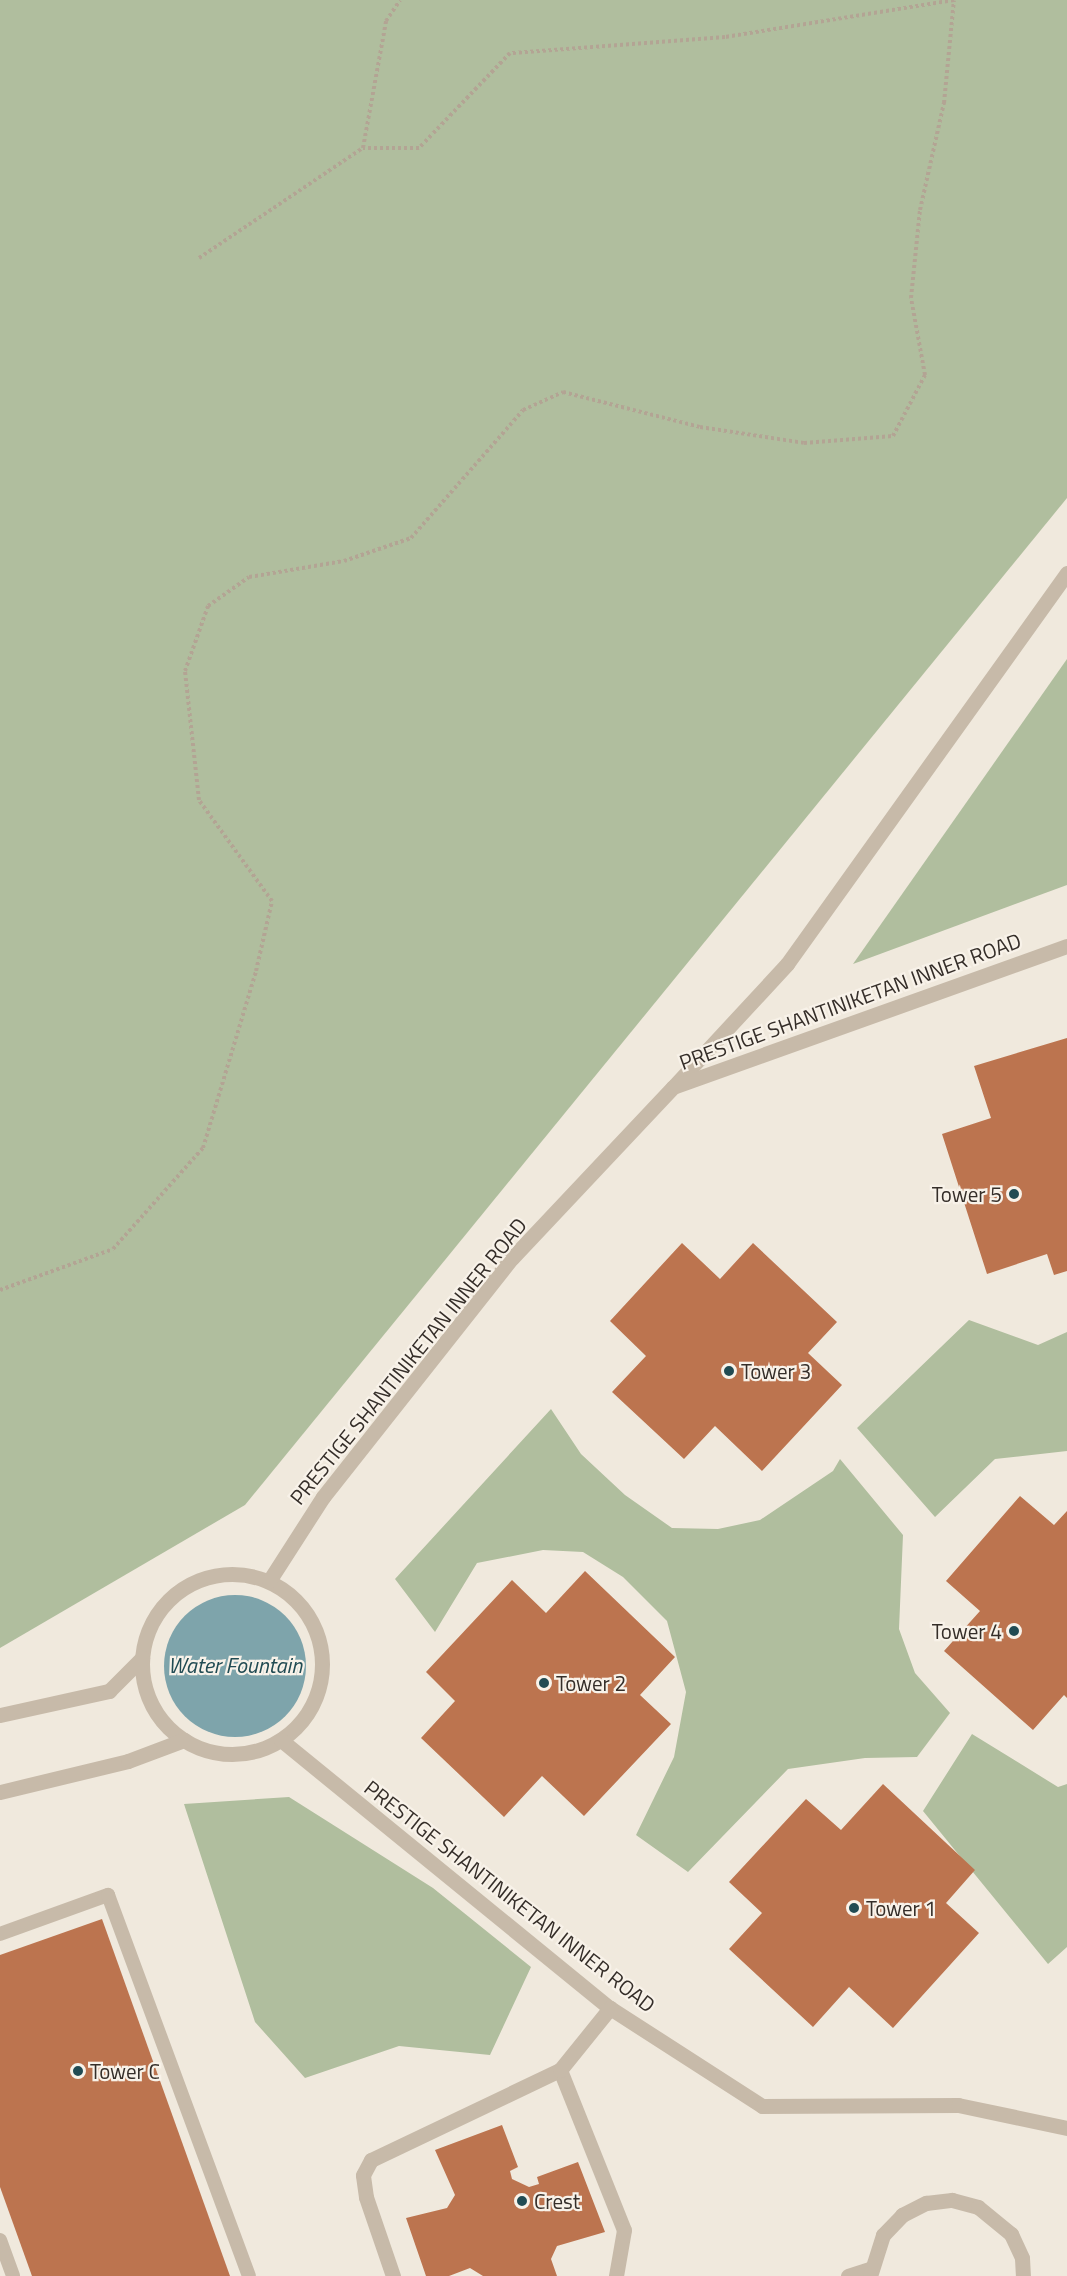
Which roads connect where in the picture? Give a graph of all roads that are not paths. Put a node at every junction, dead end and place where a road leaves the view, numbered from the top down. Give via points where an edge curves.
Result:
1 (1067, 573) edge
2 (1067, 946) edge
3 (673, 1088) junction
4 (269, 1581) junction
5 (142, 1658) junction
6 (0, 1715) edge
7 (184, 1740) junction
8 (281, 1740) junction
9 (0, 1792) edge
10 (0, 1934) edge
11 (610, 2008) junction
12 (560, 2070) junction
13 (1067, 2128) edge
14 (0, 2240) edge
15 (870, 2272) edge
16 (13, 2276) edge
17 (249, 2276) edge
18 (393, 2276) edge
19 (616, 2276) edge
20 (848, 2276) edge
21 (1023, 2276) edge

1 - 3 street via 787,964
2 - 3 street, PRESTIGE SHANTINIKETAN INNER ROAD
3 - 4 street, PRESTIGE SHANTINIKETAN INNER ROAD via 512,1258 323,1497
4 - 5 street via 246,1574 221,1574 175,1593 151,1626
4 - 8 street via 292,1597 310,1618 320,1644 316,1698 302,1722
5 - 6 street via 109,1691
5 - 7 street via 144,1682 152,1705 166,1725
7 - 8 street via 207,1751 233,1755 258,1751
7 - 9 street via 128,1761
8 - 11 street, PRESTIGE SHANTINIKETAN INNER ROAD
10 - 17 lane via 108,1895
11 - 12 street
11 - 13 street, PRESTIGE SHANTINIKETAN INNER ROAD via 762,2106 958,2105
12 - 18 street via 371,2160 363,2175 366,2197
12 - 19 street via 624,2230
14 - 16 lane
15 - 20 street
15 - 21 street via 882,2235 902,2215 926,2203 952,2200 978,2207 1011,2234 1022,2258

